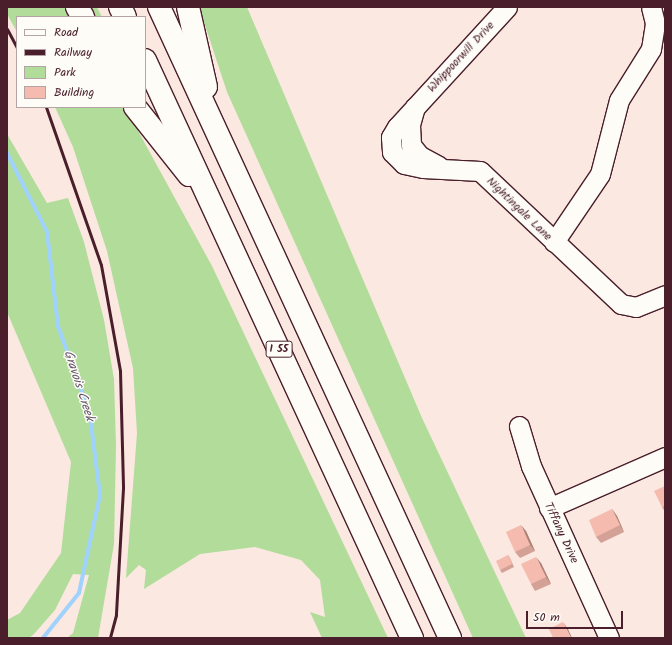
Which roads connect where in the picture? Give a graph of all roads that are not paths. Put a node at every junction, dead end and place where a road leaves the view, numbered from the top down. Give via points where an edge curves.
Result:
1 (77, 7) edge
2 (120, 7) edge
3 (159, 7) edge
4 (188, 7) edge
5 (507, 7) edge
6 (651, 7) edge
7 (82, 16) edge
8 (124, 16) edge
9 (146, 62) edge
10 (415, 107) junction
11 (136, 108) edge
12 (214, 128) junction
13 (391, 137) joint
14 (447, 169) junction
15 (212, 205) junction
16 (554, 242) junction
17 (665, 295) edge
18 (519, 426) dead end
19 (665, 457) edge
20 (549, 508) junction
21 (412, 638) edge
22 (450, 638) edge
23 (610, 638) edge

1 - 7 highway
2 - 8 highway
3 - 12 highway, I 55
4 - 12 highway
5 - 10 street, Whippoorwill Drive
6 - 16 street via 655,23 651,49 619,100 600,174
9 - 15 highway, I 55
10 - 13 street, Whippoorwill Drive
10 - 14 street, Whippoorwill Drive via 410,125 411,145 420,156
11 - 15 highway
12 - 22 highway, I 55
13 - 14 street, Nightingale Lane via 392,152 404,164
14 - 16 street, Nightingale Lane via 480,171
15 - 21 highway, I 55
16 - 17 street, Nightingale Lane via 621,304 636,306
18 - 20 street, Tiffany Drive via 531,466
19 - 20 street
20 - 23 street, Tiffany Drive

